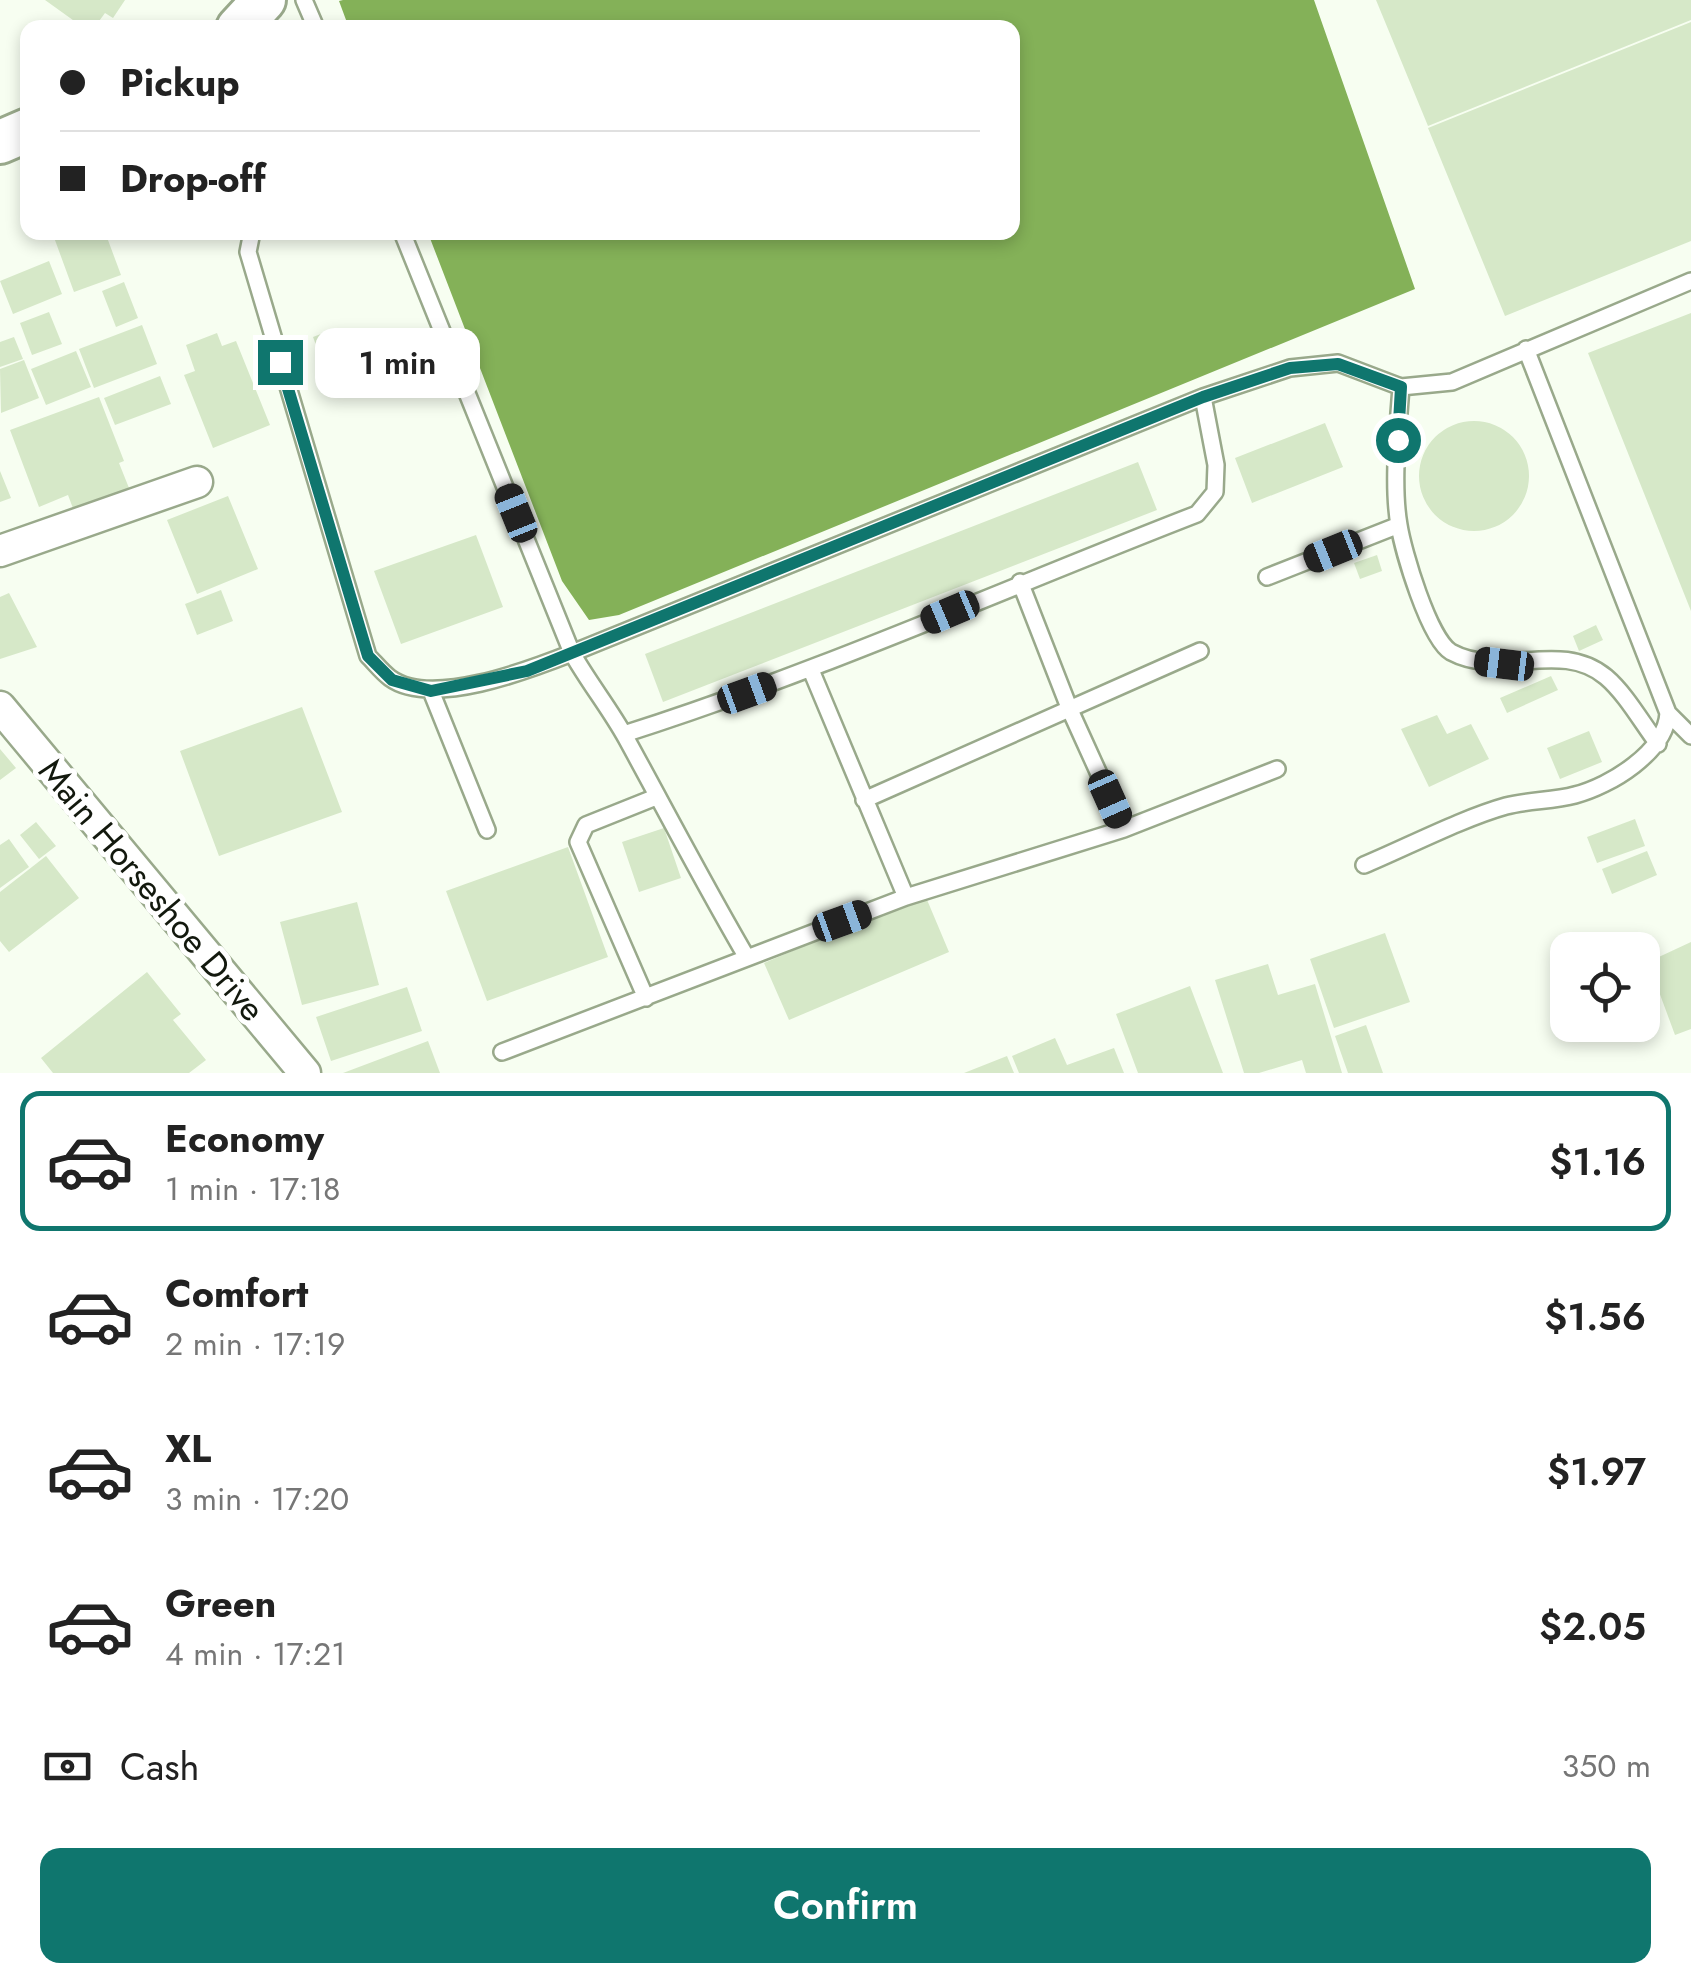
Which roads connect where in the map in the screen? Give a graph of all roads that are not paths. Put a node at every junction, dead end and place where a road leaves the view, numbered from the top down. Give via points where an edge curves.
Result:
1 (264, 0) edge
2 (245, 20) edge
3 (250, 240) edge
4 (405, 240) edge
5 (1691, 282) edge
6 (1526, 349) junction
7 (1401, 387) junction
8 (1203, 397) junction
9 (196, 482) dead end
10 (1399, 524) junction
11 (0, 550) edge
12 (1267, 577) dead end
13 (1020, 582) junction
14 (1200, 651) dead end
15 (572, 654) junction
16 (811, 670) junction
17 (431, 691) junction
18 (0, 707) edge
19 (1070, 710) junction
20 (1668, 713) junction
21 (624, 734) junction
22 (1691, 736) edge
23 (1658, 744) junction
24 (1276, 769) dead end
25 (656, 797) junction
26 (864, 800) junction
27 (1124, 829) junction
28 (486, 830) dead end
29 (1364, 865) dead end
30 (906, 897) junction
31 (746, 956) junction
32 (646, 998) junction
33 (502, 1052) dead end
34 (305, 1073) edge

1 - 2 main road
3 - 17 lane via 248,252 368,656 392,680
4 - 15 lane
5 - 6 lane
6 - 7 lane via 1452,382
6 - 20 lane
7 - 8 lane via 1338,364 1290,368
7 - 10 lane
8 - 13 lane via 1215,492 1197,514
8 - 15 lane
9 - 11 street
10 - 12 lane
10 - 23 lane via 1427,617 1447,650 1504,664 1571,658 1606,677
13 - 16 lane
13 - 19 lane
14 - 19 lane
15 - 17 lane via 527,671
15 - 21 lane
16 - 21 lane
16 - 26 lane
17 - 28 lane
18 - 34 street, Main Horseshoe Drive
19 - 26 lane
19 - 27 lane
20 - 22 lane
20 - 23 lane
21 - 25 lane
23 - 29 lane via 1615,777 1577,795 1506,806
24 - 27 lane
25 - 31 lane
25 - 32 lane via 586,825 578,842
26 - 30 lane
27 - 30 lane
30 - 31 lane
31 - 32 lane
32 - 33 lane

